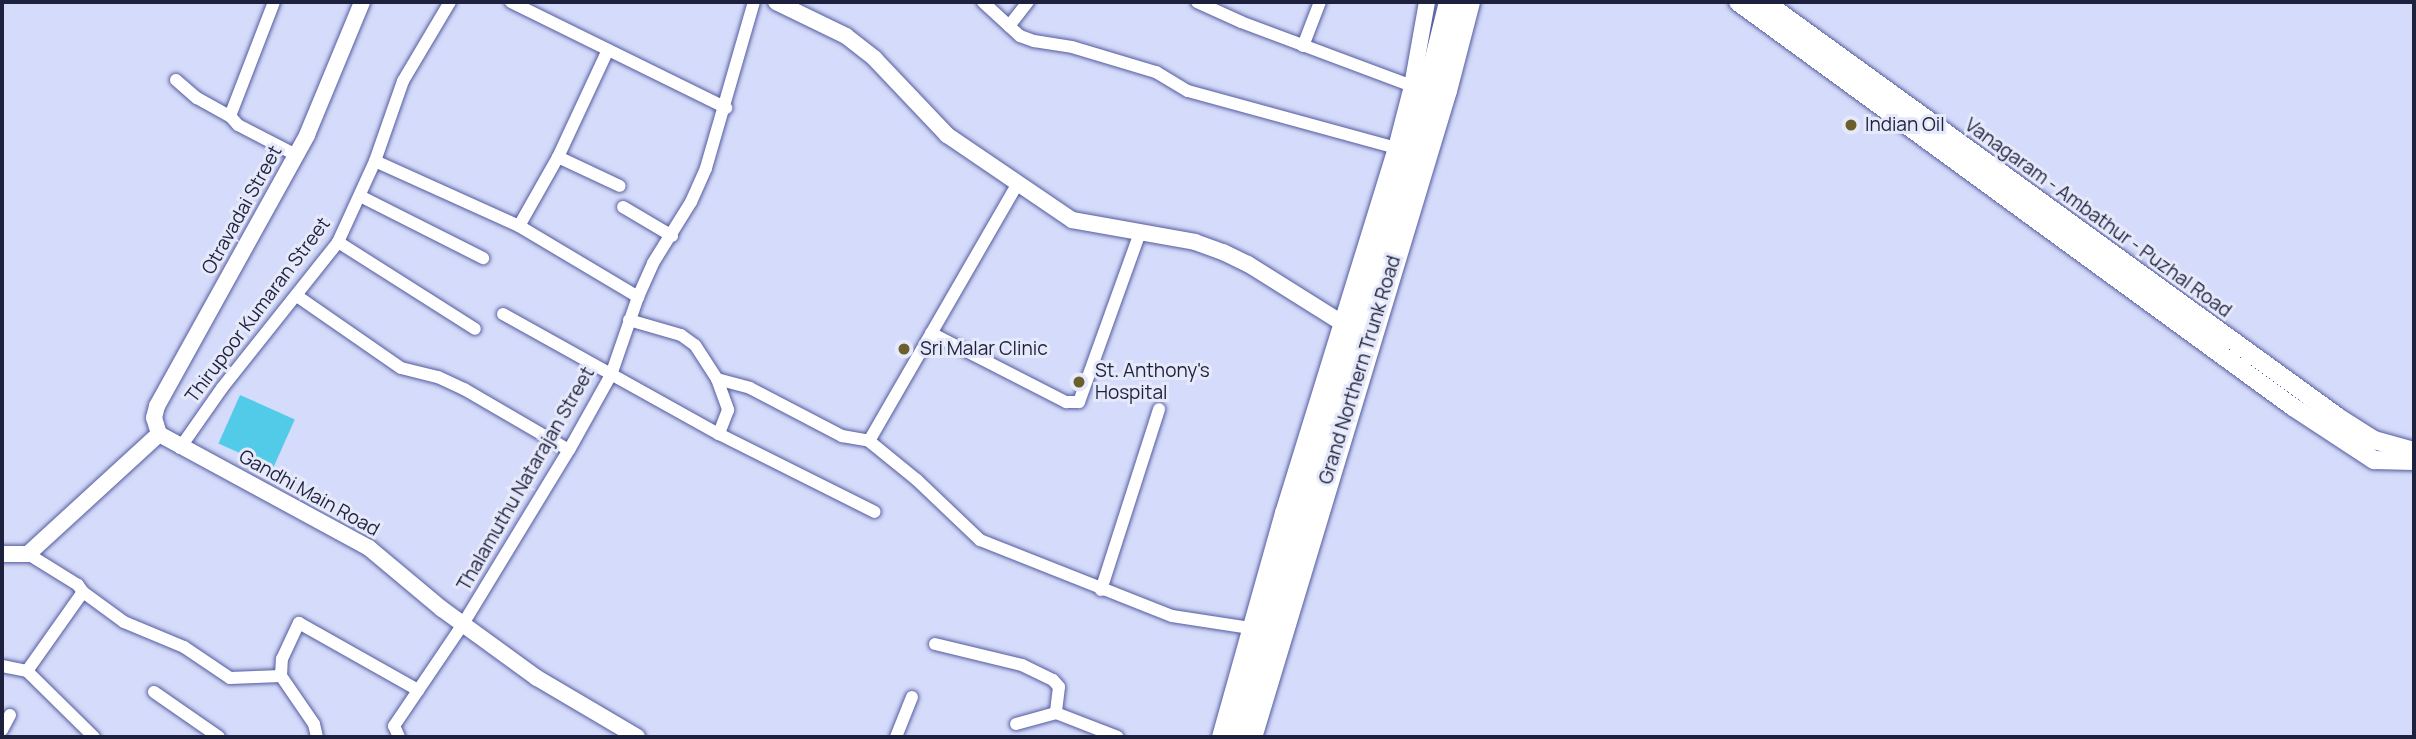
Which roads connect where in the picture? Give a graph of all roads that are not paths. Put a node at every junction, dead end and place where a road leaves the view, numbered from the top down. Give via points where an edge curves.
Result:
1 (274, 2) edge
2 (362, 2) edge
3 (450, 2) edge
4 (511, 2) edge
5 (754, 2) edge
6 (776, 2) edge
7 (983, 2) edge
8 (1028, 2) edge
9 (1197, 2) edge
10 (1320, 2) edge
11 (1427, 2) edge
12 (1449, 2) edge
13 (1469, 2) edge
14 (1738, 2) edge
15 (1765, 2) edge
16 (1009, 26) junction
17 (1303, 46) junction
18 (608, 50) junction
19 (176, 80) dead end
20 (1412, 86) junction
21 (726, 108) junction
22 (230, 116) junction
23 (1396, 148) junction
24 (296, 155) junction
25 (558, 157) junction
26 (375, 161) junction
27 (1017, 185) junction
28 (620, 186) dead end
29 (360, 196) junction
30 (623, 207) dead end
31 (519, 226) junction
32 (1140, 233) junction
33 (672, 236) junction
34 (338, 243) junction
35 (483, 258) dead end
36 (296, 296) junction
37 (638, 296) junction
38 (503, 314) dead end
39 (629, 320) junction
40 (1342, 323) junction
41 (475, 329) dead end
42 (931, 333) junction
43 (611, 375) junction
44 (717, 379) junction
45 (1159, 409) dead end
46 (159, 433) junction
47 (719, 434) junction
48 (869, 441) junction
49 (180, 448) junction
50 (569, 450) junction
51 (2414, 451) edge
52 (2414, 461) edge
53 (875, 512) dead end
54 (2, 554) edge
55 (28, 554) junction
56 (1101, 590) junction
57 (83, 592) junction
58 (463, 624) junction
59 (1250, 628) junction
60 (936, 644) dead end
61 (2, 666) edge
62 (27, 671) junction
63 (281, 677) junction
64 (418, 690) junction
65 (154, 692) dead end
66 (912, 697) dead end
67 (1056, 713) junction
68 (10, 715) dead end
69 (1016, 724) dead end
70 (2, 730) edge
71 (94, 737) edge
72 (219, 737) edge
73 (317, 737) edge
74 (399, 737) edge
75 (637, 737) edge
76 (896, 737) edge
77 (1118, 737) edge
78 (1220, 737) edge
79 (1234, 737) edge
80 (1251, 737) edge

1 - 22 street
2 - 24 street, Otravadai Street
3 - 26 street, Thirupoor Kumaran Street via 403,81
4 - 18 street
5 - 21 street, Thalamuthu Natarajan Street
6 - 27 street via 846,36 875,59 947,135
7 - 16 street
8 - 16 street
9 - 17 street
10 - 17 street
11 - 20 street
12 - 79 highway, Grand Northern Trunk Road via 1418,126 1342,365
13 - 80 highway, Grand Northern Trunk Road
14 - 52 main road via 2293,407 2374,460
15 - 51 main road, Vanagaram - Ambathur - Puzhal Road via 2338,417 2374,440
16 - 23 street via 1034,41 1072,47 1156,72 1188,91
17 - 20 street
18 - 21 street
18 - 25 street
19 - 22 street
20 - 23 street
21 - 33 street, Thalamuthu Natarajan Street via 696,191
22 - 24 street via 238,125
23 - 40 street
24 - 46 street, Otravadai Street via 157,406 154,418
25 - 28 street
25 - 31 street
26 - 29 street, Thirupoor Kumaran Street
26 - 31 street
27 - 32 street via 1072,220
27 - 42 street
29 - 34 street, Thirupoor Kumaran Street
29 - 35 street
30 - 33 street
31 - 37 street
32 - 40 street via 1223,252
32 - 42 street via 1079,402 1066,402
33 - 37 street, Thalamuthu Natarajan Street
34 - 36 street, Thirupoor Kumaran Street
34 - 41 street
36 - 49 street, Thirupoor Kumaran Street
36 - 50 street via 401,368 464,388
37 - 39 street, Thalamuthu Natarajan Street
38 - 43 street
39 - 43 street, Thalamuthu Natarajan Street
39 - 44 street via 681,335 695,345
40 - 59 street
42 - 48 street
43 - 47 street
43 - 50 street, Thalamuthu Natarajan Street
44 - 47 street via 728,410
44 - 48 street via 750,388 842,436
45 - 56 street
46 - 49 street, Gandhi Main Road
46 - 55 street
47 - 53 street
48 - 56 street via 980,540
49 - 58 street, Gandhi Main Road via 369,548
50 - 58 street, Thalamuthu Natarajan Street
54 - 55 street
55 - 57 street
56 - 59 street via 1172,616
57 - 62 street
57 - 63 street via 124,622 184,647 230,678
58 - 64 street, Thalamuthu Natarajan Street
58 - 75 street, Gandhi Main Road via 537,678
59 - 78 street
60 - 67 street via 1022,665 1053,680 1059,687
61 - 62 street
62 - 71 street
63 - 64 street via 282,659 299,623
63 - 73 street via 314,724
64 - 74 street, Thalamuthu Natarajan Street via 394,726
65 - 72 street
66 - 76 street
67 - 69 street
67 - 77 street
68 - 70 street

